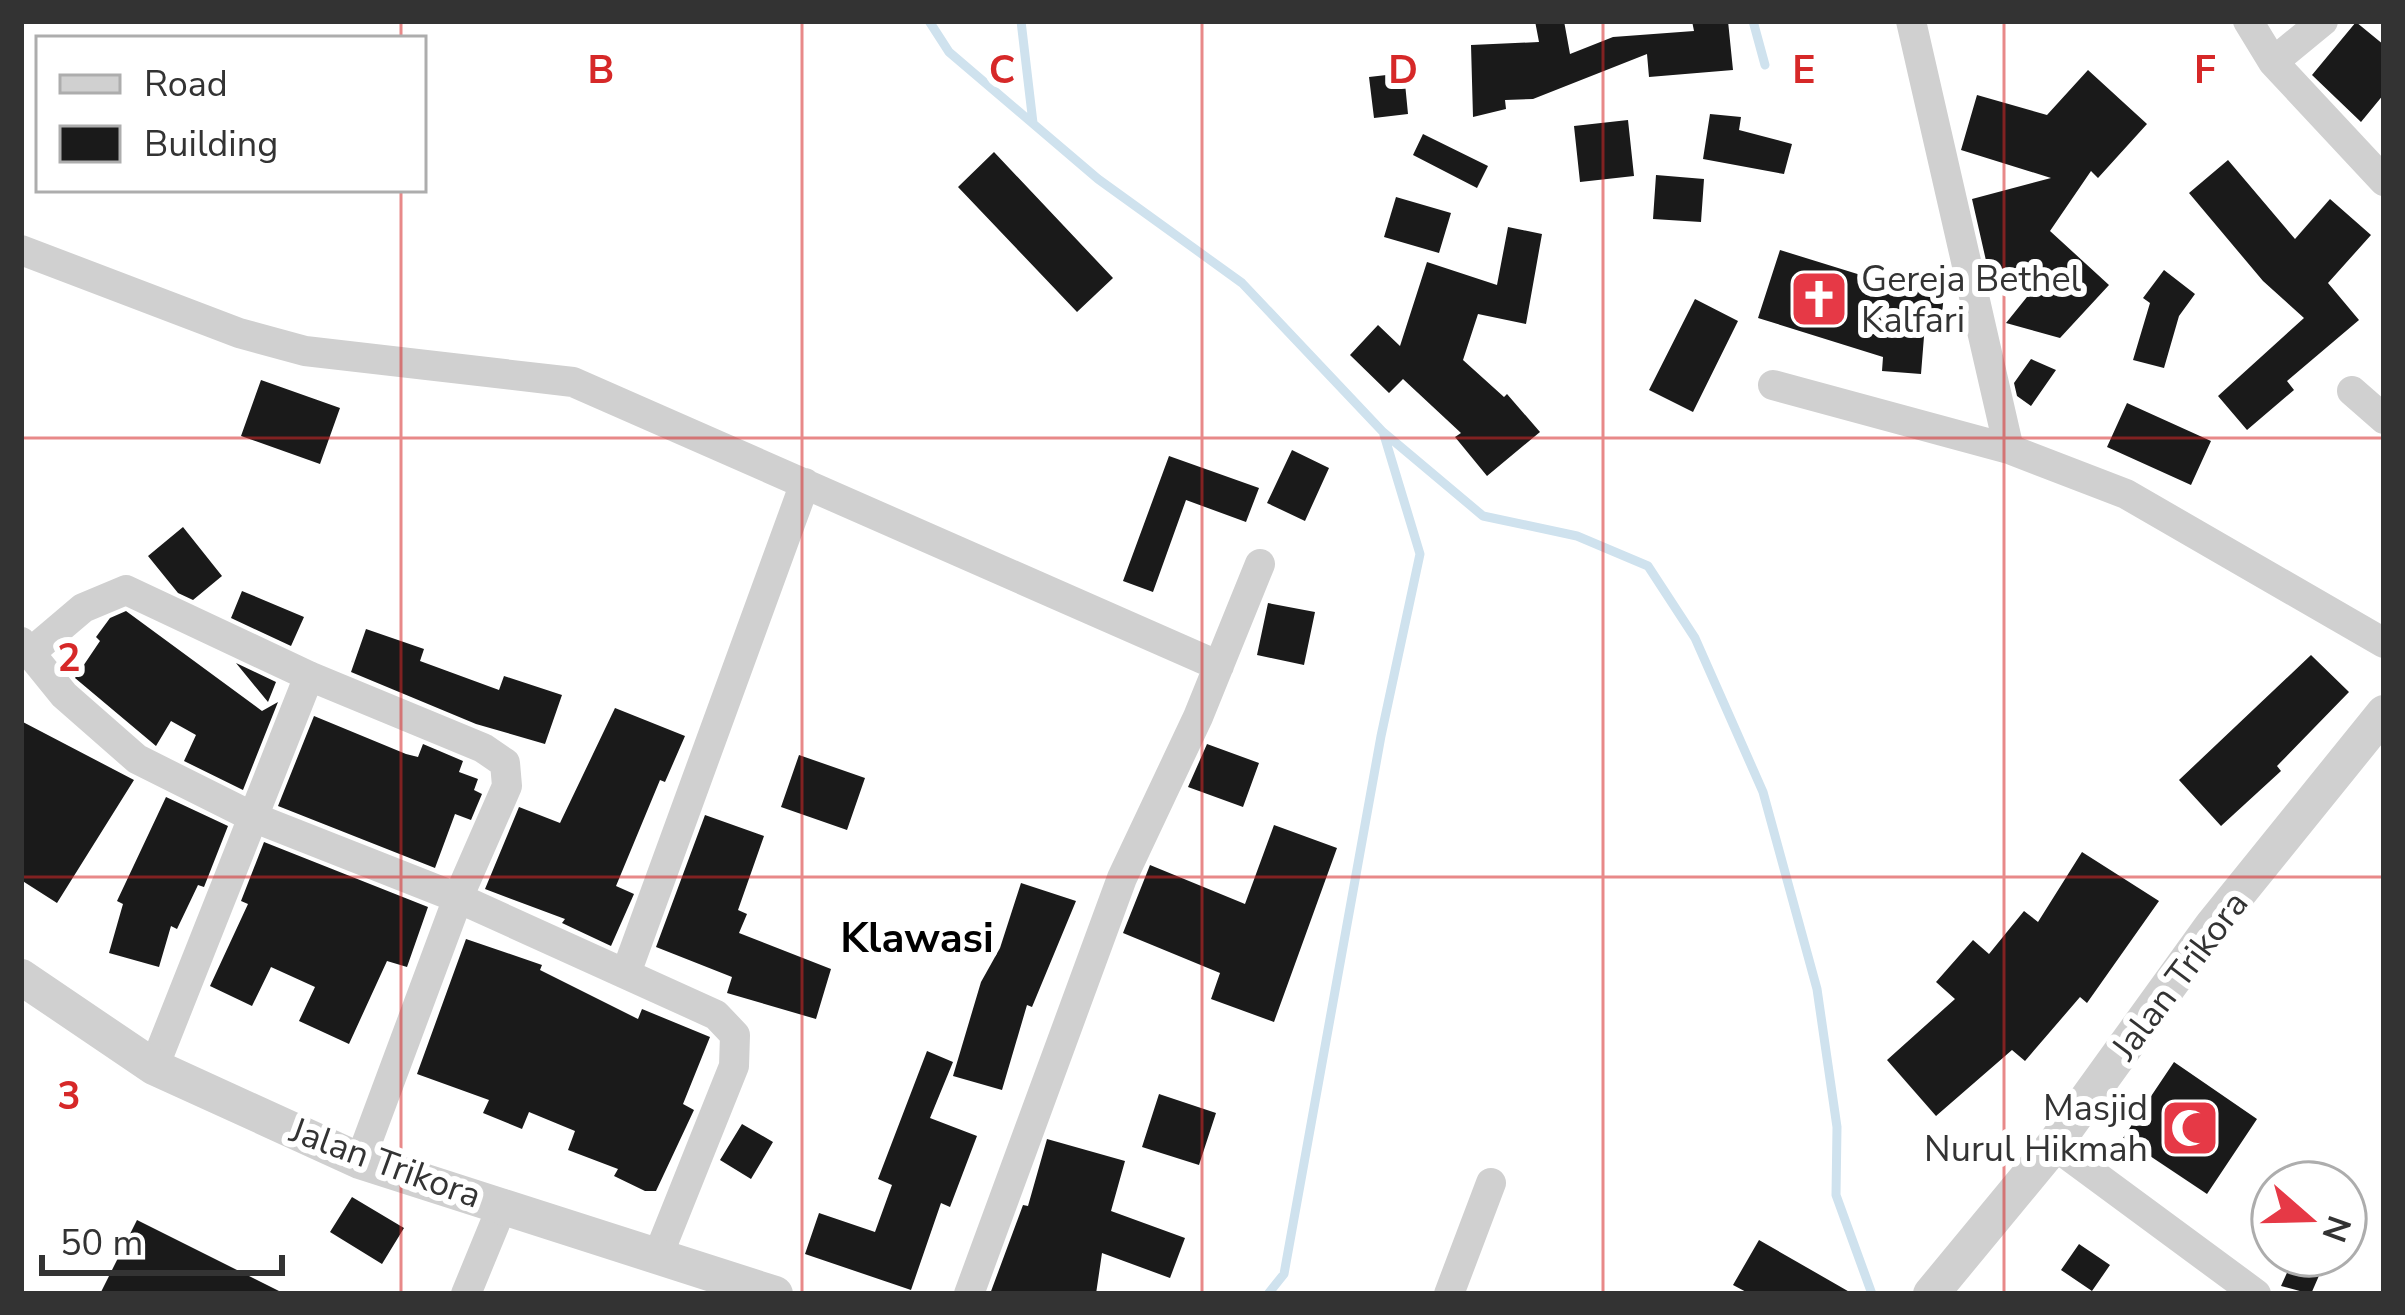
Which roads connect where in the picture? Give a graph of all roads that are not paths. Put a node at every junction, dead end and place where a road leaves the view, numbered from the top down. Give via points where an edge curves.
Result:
1 (1911, 21) edge
2 (2248, 21) edge
3 (2323, 21) edge
4 (2273, 62) junction
5 (2384, 181) edge
6 (21, 250) edge
7 (1773, 386) dead end
8 (2353, 391) dead end
9 (2384, 419) edge
10 (2009, 449) junction
11 (805, 483) junction
12 (1260, 563) dead end
13 (2384, 643) edge
14 (26, 647) edge
15 (1210, 662) junction
16 (309, 676) junction
17 (2378, 733) edge
18 (255, 818) junction
19 (458, 898) junction
20 (626, 973) junction
21 (21, 977) edge
22 (154, 1067) junction
23 (2054, 1145) junction
24 (360, 1161) junction
25 (1491, 1183) dead end
26 (503, 1204) junction
27 (659, 1253) junction
28 (726, 1286) edge
29 (466, 1294) edge
30 (776, 1294) edge
31 (969, 1294) edge
32 (1449, 1294) edge
33 (1931, 1294) edge
34 (2256, 1294) edge

1 - 10 street
2 - 4 street
3 - 4 street
4 - 5 street
6 - 11 street via 305,351 573,382
7 - 10 street
8 - 9 street
10 - 13 street via 2177,519
11 - 15 street
11 - 20 street
12 - 15 street
14 - 16 street via 126,590
14 - 18 street via 64,695 136,759
15 - 31 street
16 - 18 street
16 - 19 street via 505,763 507,786
17 - 23 street, Jalan Trikora via 2212,926
18 - 19 street
18 - 22 street
19 - 20 street
19 - 24 street
20 - 27 street via 716,1015 735,1035 734,1066
21 - 22 street, Jalan Trikora
22 - 24 street, Jalan Trikora
23 - 33 street, Jalan Trikora
23 - 34 street
24 - 26 street, Jalan Trikora
25 - 32 street
26 - 27 street, Jalan Trikora
26 - 29 street
27 - 28 street, Jalan Trikora
28 - 30 street, Jalan Trikora

